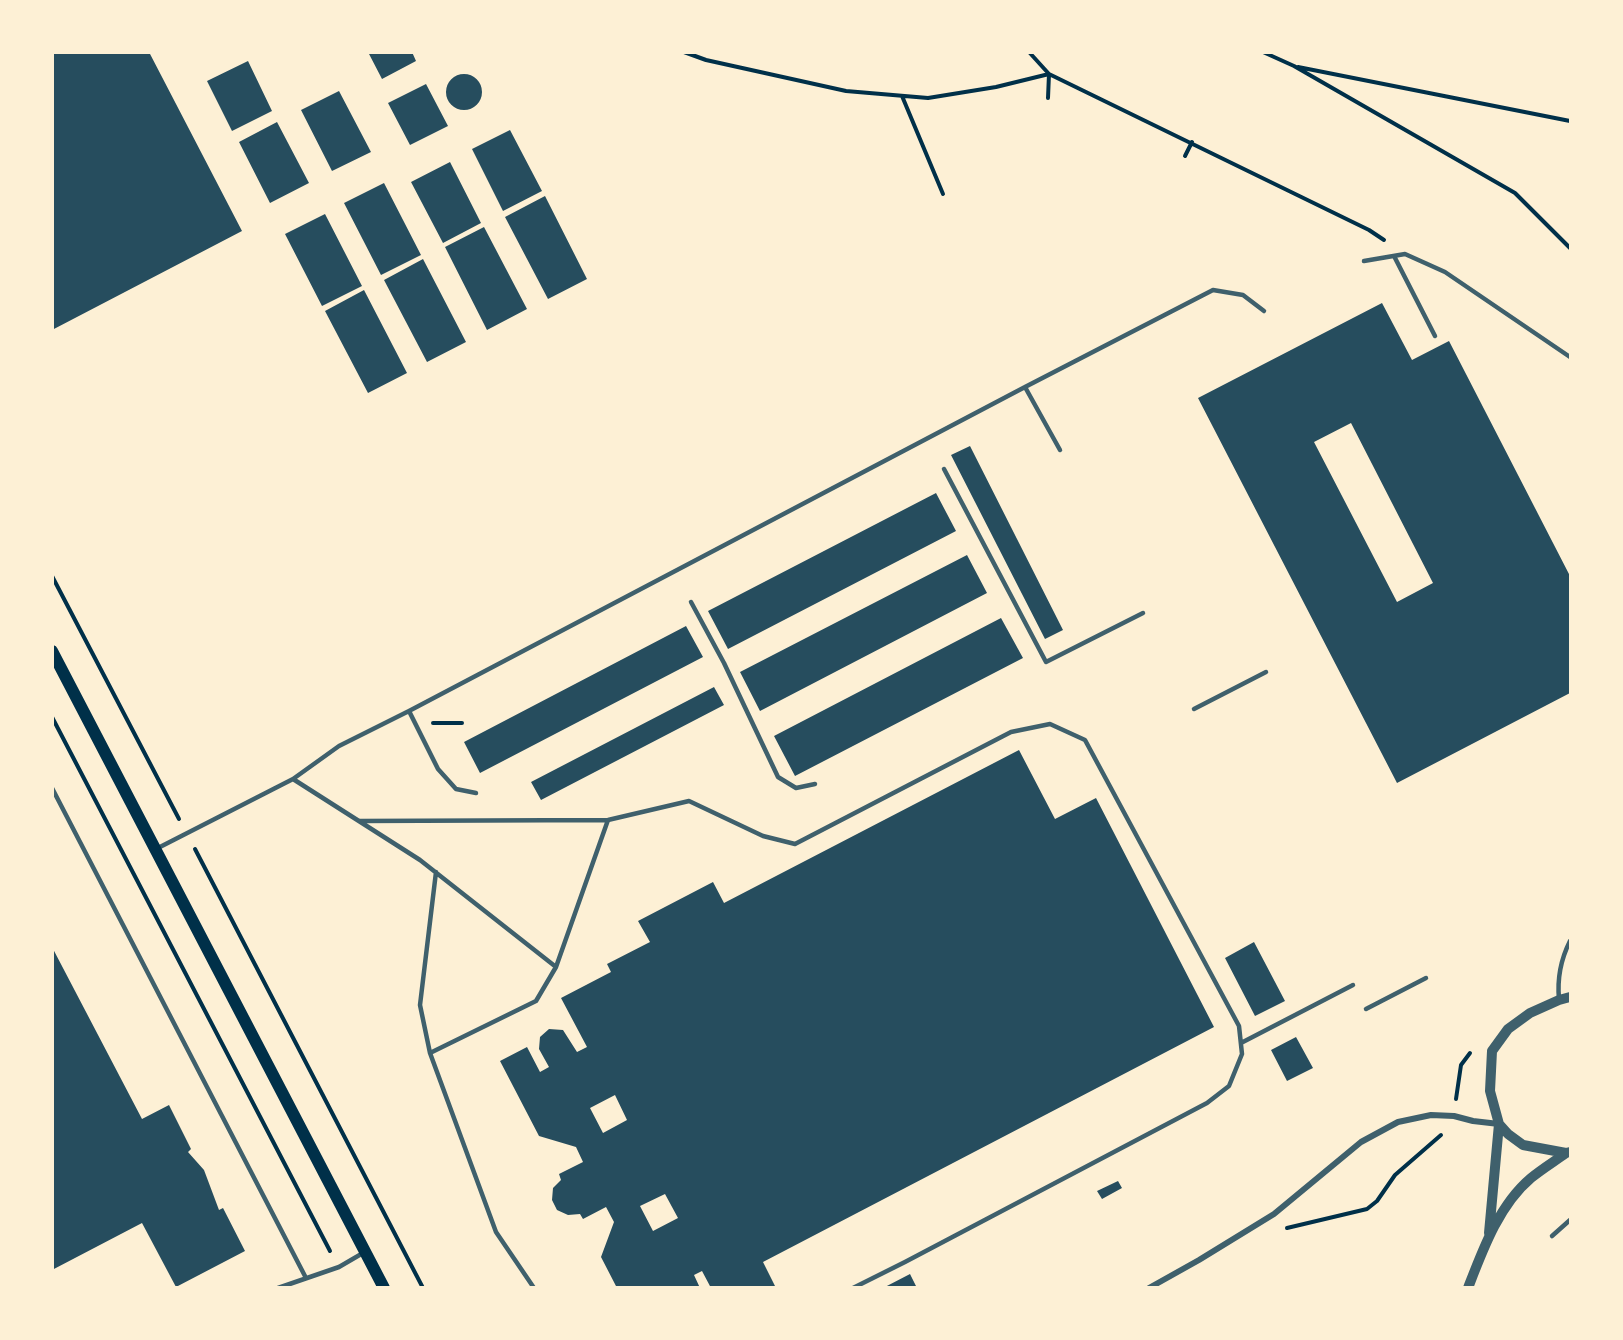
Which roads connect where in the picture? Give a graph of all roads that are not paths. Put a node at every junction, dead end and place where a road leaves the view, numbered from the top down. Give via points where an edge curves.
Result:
1 (1394, 256) junction
2 (1364, 261) dead end
3 (1264, 311) dead end
4 (1435, 336) dead end
5 (1570, 357) edge
6 (1025, 387) junction
7 (1060, 450) dead end
8 (944, 469) dead end
9 (691, 602) dead end
10 (1143, 613) dead end
11 (54, 656) edge
12 (1266, 672) dead end
13 (1194, 710) dead end
14 (409, 711) junction
15 (293, 779) junction
16 (815, 784) dead end
17 (52, 788) edge
18 (476, 793) dead end
19 (608, 820) junction
20 (360, 821) junction
21 (156, 849) junction
22 (436, 873) junction
23 (1570, 941) edge
24 (556, 967) junction
25 (1426, 978) dead end
26 (1353, 985) dead end
27 (1570, 997) edge
28 (1559, 1000) junction
29 (1366, 1010) dead end
30 (1240, 1043) junction
31 (430, 1053) junction
32 (1499, 1124) junction
33 (1568, 1152) edge
34 (1570, 1220) edge
35 (1488, 1236) junction
36 (1551, 1236) dead end
37 (366, 1252) junction
38 (306, 1278) junction
39 (278, 1287) edge
40 (384, 1287) edge
41 (534, 1287) edge
42 (853, 1287) edge
43 (1149, 1287) edge
44 (1468, 1287) edge

1 - 2 lane
1 - 4 lane
1 - 5 lane via 1405,254 1445,272
3 - 6 lane via 1243,295 1213,290
6 - 7 lane
6 - 14 lane
8 - 10 lane via 1046,662
9 - 16 lane via 778,777 795,788
11 - 21 main road
12 - 13 lane
14 - 15 lane via 339,746
14 - 18 lane via 438,769 456,789
15 - 20 lane
15 - 21 lane
17 - 38 lane
19 - 20 lane
19 - 24 lane
19 - 30 lane via 689,801 763,836 795,844 1011,732 1050,724 1086,740 1239,1026
20 - 22 lane
21 - 37 main road
22 - 24 lane
22 - 31 lane via 420,1005
23 - 28 lane via 1558,982
24 - 31 lane via 536,1001
25 - 29 lane
26 - 30 lane
27 - 28 street
28 - 32 street via 1530,1012 1508,1029 1492,1051 1490,1091
30 - 42 lane via 1242,1054 1229,1086 1207,1103
31 - 41 lane via 496,1232
32 - 33 street via 1523,1145
32 - 35 street
32 - 43 street via 1431,1115 1398,1122 1361,1142 1274,1214
33 - 35 street via 1530,1179
34 - 36 lane
35 - 44 street
37 - 38 lane via 339,1267
37 - 40 main road
38 - 39 lane

